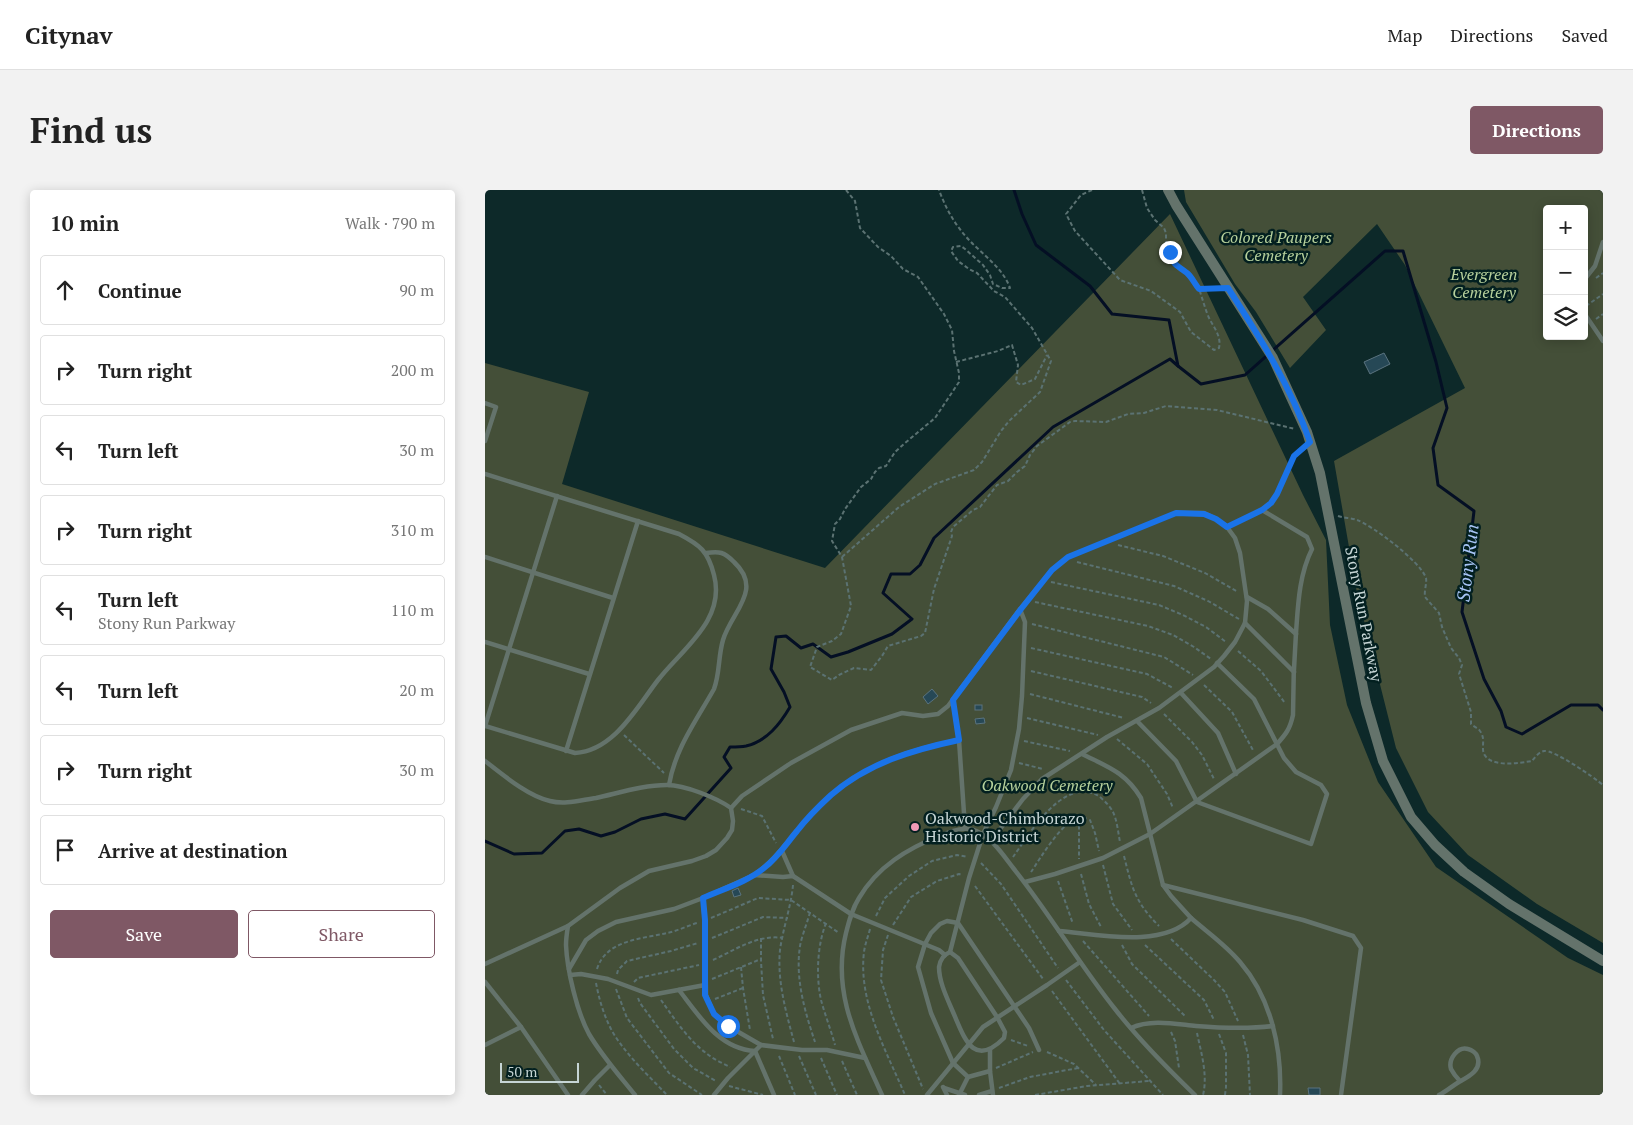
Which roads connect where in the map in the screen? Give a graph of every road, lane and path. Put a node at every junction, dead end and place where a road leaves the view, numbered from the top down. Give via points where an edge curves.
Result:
1 (846, 190) edge
2 (939, 190) edge
3 (1092, 190) edge
4 (1142, 190) edge
5 (1168, 190) edge
6 (1603, 242) edge
7 (1588, 275) edge
8 (1228, 288) junction
9 (1199, 289) junction
10 (1603, 294) edge
11 (1588, 305) edge
12 (1588, 319) edge
13 (1603, 341) edge
14 (1047, 355) junction
15 (957, 362) junction
16 (485, 403) edge
17 (1309, 437) junction
18 (485, 441) edge
19 (485, 474) edge
20 (557, 496) junction
21 (1262, 510) junction
22 (1328, 513) junction
23 (638, 521) junction
24 (1227, 527) junction
25 (1103, 542) junction
26 (706, 553) junction
27 (842, 557) junction
28 (485, 558) edge
29 (1065, 559) junction
30 (534, 572) junction
31 (1044, 580) junction
32 (1247, 597) junction
33 (613, 598) junction
34 (1027, 600) junction
35 (1021, 609) junction
36 (1025, 622) junction
37 (1245, 623) junction
38 (1296, 634) junction
39 (485, 642) edge
40 (1232, 646) junction
41 (1024, 647) junction
42 (509, 650) junction
43 (1217, 663) junction
44 (1024, 669) junction
45 (1293, 672) junction
46 (589, 674) junction
47 (1198, 679) junction
48 (1023, 692) junction
49 (1181, 693) junction
50 (953, 700) junction
51 (1159, 708) junction
52 (1293, 715) junction
53 (1020, 716) junction
54 (1137, 721) junction
55 (485, 726) edge
56 (622, 733) dead end
57 (1107, 737) junction
58 (1017, 739) junction
59 (959, 740) junction
60 (1277, 744) junction
61 (566, 751) junction
62 (1082, 754) junction
63 (1257, 758) junction
64 (485, 761) edge
65 (1013, 762) junction
66 (661, 771) dead end
67 (1053, 772) junction
68 (1236, 774) junction
69 (669, 785) junction
70 (1603, 785) edge
71 (1217, 787) junction
72 (1197, 802) junction
73 (731, 808) junction
74 (743, 809) dead end
75 (1176, 816) junction
76 (1079, 818) dead end
77 (965, 828) junction
78 (983, 834) junction
79 (1150, 834) junction
80 (991, 841) junction
81 (1122, 848) junction
82 (780, 850) junction
83 (1009, 862) junction
84 (1079, 866) junction
85 (1055, 874) junction
86 (754, 875) junction
87 (793, 876) junction
88 (793, 882) dead end
89 (1025, 882) junction
90 (1163, 885) junction
91 (703, 898) junction
92 (791, 900) junction
93 (810, 912) junction
94 (851, 914) junction
95 (1191, 918) junction
96 (705, 920) junction
97 (826, 923) junction
98 (958, 923) junction
99 (568, 926) junction
100 (1059, 931) junction
101 (1076, 933) junction
102 (1165, 933) junction
103 (845, 936) junction
104 (1105, 936) junction
105 (1117, 936) junction
106 (761, 938) dead end
107 (925, 944) junction
108 (947, 953) junction
109 (761, 959) junction
110 (1603, 961) edge
111 (1080, 962) junction
112 (485, 964) edge
113 (741, 967) junction
114 (569, 969) junction
115 (570, 975) junction
116 (595, 976) junction
117 (485, 982) edge
118 (705, 983) junction
119 (743, 988) junction
120 (679, 990) junction
121 (657, 994) junction
122 (709, 1001) junction
123 (1014, 1007) junction
124 (997, 1017) junction
125 (1157, 1023) junction
126 (1167, 1023) junction
127 (1195, 1026) junction
128 (1273, 1026) junction
129 (521, 1027) junction
130 (1131, 1028) junction
131 (1241, 1028) junction
132 (1004, 1038) junction
133 (752, 1040) junction
134 (968, 1044) junction
135 (485, 1045) edge
136 (761, 1045) junction
137 (775, 1046) junction
138 (796, 1049) junction
139 (818, 1050) junction
140 (990, 1050) junction
141 (1039, 1050) junction
142 (755, 1051) junction
143 (838, 1052) junction
144 (865, 1058) junction
145 (953, 1063) junction
146 (610, 1065) junction
147 (1078, 1068) junction
148 (736, 1070) junction
149 (989, 1071) junction
150 (968, 1077) junction
151 (1150, 1081) dead end
152 (1460, 1081) junction
153 (939, 1082) junction
154 (1181, 1082) junction
155 (599, 1085) dead end
156 (1096, 1086) junction
157 (944, 1088) junction
158 (993, 1093) edge
159 (568, 1095) edge
160 (582, 1095) edge
161 (607, 1095) edge
162 (635, 1095) edge
163 (667, 1095) edge
164 (714, 1095) edge
165 (774, 1095) edge
166 (795, 1095) edge
167 (816, 1095) edge
168 (837, 1095) edge
169 (857, 1095) edge
170 (882, 1095) edge
171 (927, 1095) edge
172 (947, 1095) edge
173 (961, 1095) edge
174 (979, 1095) edge
175 (1035, 1095) edge
176 (1195, 1095) edge
177 (1203, 1095) edge
178 (1250, 1095) edge
179 (1280, 1095) edge
180 (1341, 1095) edge
181 (1439, 1095) edge

1 - 15 path via 855,201 860,228 903,269 918,277 944,314 953,330
2 - 14 path via 956,225 987,257 1010,288 993,284 983,265 961,246 953,247 953,255 1005,297 1032,328
3 - 9 path via 1081,195 1066,214 1075,231 1120,280 1151,291 1180,312 1191,332 1214,350 1221,342 1207,315
4 - 9 path via 1147,208 1164,228 1174,264 1188,273
5 - 8 street, Stony Run Parkway
6 - 7 lane via 1595,266
8 - 9 path
8 - 17 street, Stony Run Parkway via 1273,358
10 - 11 path
12 - 13 lane
14 - 15 path via 1035,379 1021,385 1017,382 1018,365 1012,345 998,352
14 - 27 path via 1051,361 1040,392 1001,431 974,470 935,484 899,507
15 - 27 path via 959,382 935,418 895,452 886,466 875,472 835,524 832,541
16 - 18 lane via 496,407
17 - 21 lane via 1294,456 1277,494
17 - 22 street, Stony Run Parkway
17 - 27 path via 1217,410 1166,406 1106,422 1070,422 1037,446 1025,466 1008,481 997,485 980,508 953,527 934,589 925,633 888,646 871,670 854,668 832,680 810,667 817,647 841,634 851,606
19 - 20 lane
20 - 23 lane
20 - 30 lane
21 - 24 lane
21 - 38 lane via 1307,537 1312,549 1301,583
22 - 70 path via 1374,528 1421,570 1426,578 1425,597 1439,613 1451,648 1462,664 1459,674 1471,712 1471,724 1480,731 1487,758 1498,764 1532,761 1544,751 1549,752
22 - 110 street, Stony Run Parkway via 1366,703 1383,761 1411,817 1464,872 1509,904
23 - 26 lane via 679,534
23 - 33 lane
24 - 25 lane via 1204,514 1176,513
24 - 32 lane via 1240,553
25 - 29 lane
25 - 32 path via 1163,556 1205,573
26 - 61 lane via 717,590 712,614 704,627 657,680 620,731 590,750
26 - 69 lane via 724,554 738,566 745,576 746,592 724,638 714,689 677,755
28 - 30 lane
29 - 31 lane
29 - 37 path via 1174,586
30 - 33 lane
30 - 42 lane
31 - 34 lane
31 - 40 path via 1159,605 1206,627
32 - 37 lane
32 - 38 lane via 1268,609
33 - 46 lane
34 - 35 lane
34 - 43 path via 1149,626 1173,635
35 - 36 lane
35 - 50 lane
36 - 41 lane
36 - 47 path via 1164,657
37 - 40 lane
37 - 45 lane
38 - 45 lane
39 - 42 lane
40 - 43 lane
40 - 52 path via 1261,671
41 - 44 lane
41 - 49 path via 1147,674
42 - 46 lane
42 - 55 lane
43 - 47 lane
43 - 60 lane via 1254,699
44 - 48 lane
44 - 51 path via 1142,697
45 - 52 lane
46 - 61 lane
47 - 49 lane
47 - 63 path via 1232,712
48 - 53 lane
48 - 54 path
49 - 51 lane
49 - 68 lane via 1218,733
50 - 59 lane
50 - 73 lane via 937,714 902,713 851,730 791,763 742,796
51 - 54 lane
51 - 71 path via 1202,755
52 - 60 lane via 1290,728
53 - 57 path
53 - 58 lane
54 - 57 lane
54 - 72 lane via 1175,760
55 - 61 lane
56 - 66 path
57 - 62 lane
57 - 75 path via 1115,738 1147,764 1167,794
58 - 62 path
58 - 65 lane
59 - 77 lane
59 - 82 lane via 901,754 847,782 816,808
60 - 63 lane
60 - 72 lane via 1296,772 1321,785 1327,794 1311,844
62 - 67 lane
62 - 79 lane via 1121,774 1133,786 1141,798
63 - 68 lane
64 - 69 lane via 530,792 551,801 577,801
65 - 67 path
65 - 78 lane
67 - 80 lane via 1023,799
68 - 71 lane
69 - 73 lane via 713,797
71 - 72 lane
72 - 75 lane
73 - 99 lane via 732,830 716,850 692,861 649,871
74 - 82 path via 762,816
75 - 79 lane
76 - 84 path
77 - 78 lane
77 - 94 lane via 922,843 895,859 873,878
78 - 80 lane
78 - 98 lane
79 - 81 lane
79 - 90 lane
80 - 83 lane
81 - 83 path via 1113,811 1101,797 1089,791 1059,800 1045,813
81 - 84 lane
81 - 102 path via 1139,904
82 - 86 lane
82 - 87 lane
83 - 89 lane
84 - 85 lane
84 - 104 path via 1089,904
85 - 89 lane
85 - 101 path
86 - 87 lane
86 - 91 lane
87 - 94 lane
88 - 92 path
89 - 100 lane
90 - 95 lane
90 - 180 lane via 1353,936 1361,948
91 - 96 lane
91 - 114 lane via 674,909 616,922 598,931 586,940
92 - 93 path
92 - 96 path via 758,898
92 - 138 path via 781,950 780,974
93 - 97 path
93 - 139 path via 800,947 800,972 803,1006
94 - 103 lane
94 - 107 lane
95 - 102 lane
95 - 128 lane via 1247,970
96 - 116 path via 614,947 600,960
96 - 118 lane
97 - 103 path
97 - 143 path via 818,961 821,999
98 - 107 lane via 947,921 940,924
98 - 108 lane
98 - 123 lane
99 - 112 lane
99 - 114 lane
100 - 101 lane
100 - 111 lane
101 - 104 lane
101 - 125 path
102 - 105 lane
102 - 131 path via 1225,992
103 - 144 lane via 841,975 851,1023
104 - 105 lane
105 - 127 path via 1132,964
106 - 109 path
107 - 108 lane
107 - 145 lane via 918,967 931,1013
108 - 124 lane via 958,958
108 - 134 lane via 940,962 941,981
109 - 113 path
109 - 137 path via 763,995
111 - 123 lane
111 - 130 lane
113 - 118 path
113 - 119 path
114 - 115 lane
115 - 116 lane
115 - 146 lane via 585,1025
116 - 121 lane via 651,995
116 - 163 path via 600,1002 612,1030 638,1065
117 - 129 lane
118 - 120 lane
118 - 122 lane via 705,995
119 - 122 path
119 - 133 path
120 - 121 lane
120 - 142 lane via 713,1032 734,1046
121 - 148 path via 697,1045
122 - 133 lane via 714,1014
123 - 124 lane
123 - 141 lane
124 - 132 lane via 1005,1032
124 - 134 lane
125 - 126 lane
125 - 130 lane
126 - 127 lane
126 - 154 path via 1175,1041
127 - 131 lane
127 - 177 path via 1203,1060
128 - 131 lane
128 - 179 lane via 1280,1060
129 - 135 lane
129 - 159 lane
130 - 154 lane
131 - 178 path via 1248,1055
132 - 140 lane
132 - 141 path
133 - 136 lane
134 - 140 lane via 981,1051
134 - 145 lane
136 - 137 lane
136 - 142 lane
137 - 138 lane
137 - 166 path
138 - 139 lane
138 - 167 path
139 - 143 lane
139 - 168 path
140 - 149 lane
141 - 147 path
141 - 149 path
142 - 148 lane
142 - 165 lane
143 - 144 lane
143 - 169 path
144 - 170 lane
145 - 150 lane
145 - 153 lane
146 - 160 lane
146 - 162 lane
147 - 156 path
147 - 158 path via 1030,1077
148 - 164 lane
149 - 150 lane
149 - 158 lane
150 - 173 lane
151 - 156 path
152 - 152 lane via 1468,1078 1478,1065 1477,1055 1468,1048 1456,1052 1450,1063 1451,1070
152 - 181 lane
153 - 157 lane
153 - 171 lane
154 - 176 lane
155 - 161 path
156 - 175 path
157 - 172 lane
157 - 173 lane
158 - 174 lane

